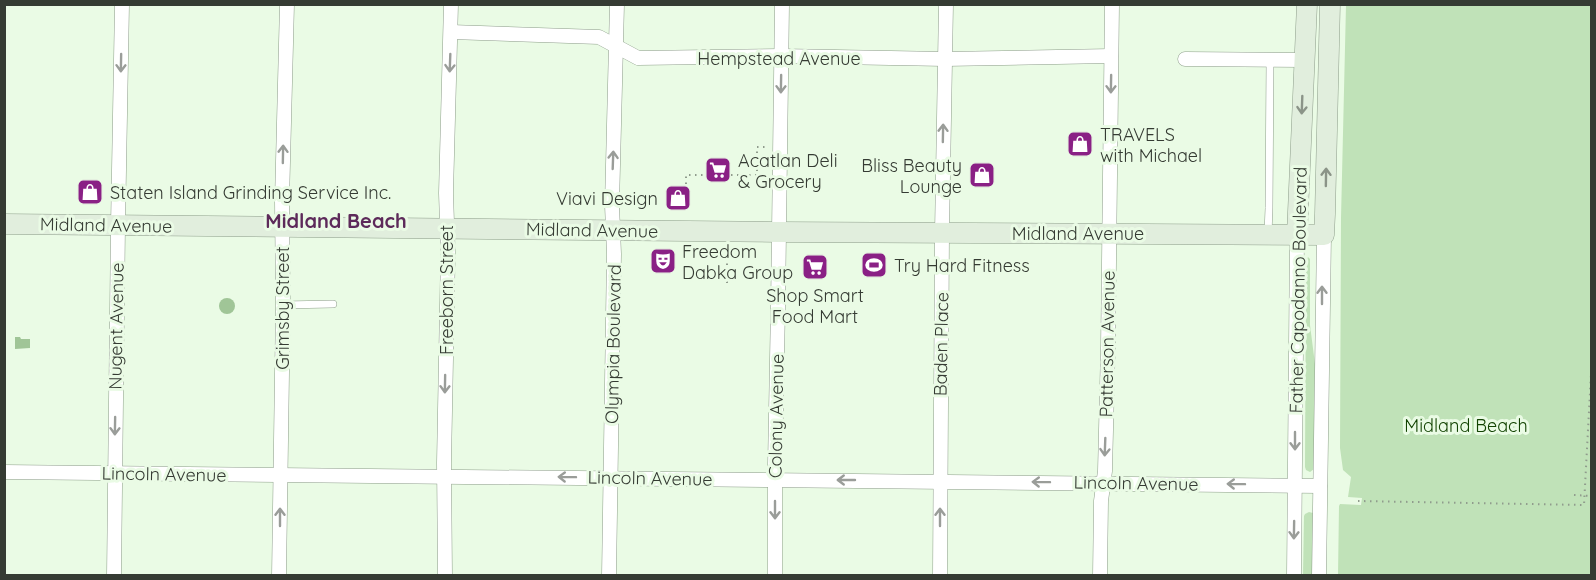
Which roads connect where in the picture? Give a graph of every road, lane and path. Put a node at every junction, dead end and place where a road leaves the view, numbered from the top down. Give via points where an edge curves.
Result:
1 (122, 4) edge
2 (287, 4) edge
3 (451, 4) edge
4 (617, 4) edge
5 (782, 4) edge
6 (946, 4) edge
7 (1112, 4) edge
8 (1307, 4) edge
9 (1330, 4) edge
10 (451, 32) junction
11 (617, 47) junction
12 (781, 56) junction
13 (1112, 56) junction
14 (945, 59) junction
15 (1185, 59) dead end
16 (1270, 60) junction
17 (1304, 60) junction
18 (766, 147) dead end
19 (757, 175) junction
20 (764, 175) dead end
21 (686, 208) dead end
22 (4, 224) edge
23 (118, 225) junction
24 (282, 227) junction
25 (447, 228) junction
26 (613, 230) junction
27 (778, 231) junction
28 (942, 232) junction
29 (1109, 233) junction
30 (1268, 235) junction
31 (1297, 235) junction
32 (1324, 235) junction
33 (727, 253) dead end
34 (727, 284) dead end
35 (333, 304) dead end
36 (283, 305) junction
37 (1592, 355) edge
38 (4, 472) edge
39 (115, 473) junction
40 (280, 475) junction
41 (444, 476) junction
42 (610, 478) junction
43 (774, 480) junction
44 (940, 481) junction
45 (1103, 483) junction
46 (1295, 485) junction
47 (1320, 486) junction
48 (1574, 495) dead end
49 (1585, 495) junction
50 (1592, 496) edge
51 (1358, 501) dead end
52 (114, 576) edge
53 (279, 576) edge
54 (445, 576) edge
55 (609, 576) edge
56 (774, 576) edge
57 (940, 576) edge
58 (1100, 576) edge
59 (1294, 576) edge
60 (1319, 576) edge

1 -> 23 street, Nugent Avenue
24 -> 2 street, Grimsby Street
3 - 10 street, Freeborn Street
4 - 11 street, Olympia Boulevard
5 - 12 street, Colony Avenue
6 - 14 street, Baden Place
7 - 13 street, Patterson Avenue
8 - 17 main road, Father Capodanno Boulevard
32 -> 9 main road, Father Capodanno Boulevard
10 - 11 street, Hempstead Avenue via 599,36
10 -> 25 street, Freeborn Street
11 - 12 street, Hempstead Avenue via 638,58
26 -> 11 street, Olympia Boulevard
12 - 14 street, Hempstead Avenue
12 -> 27 street, Colony Avenue
13 - 14 street, Hempstead Avenue
13 -> 29 street, Patterson Avenue
28 -> 14 street, Baden Place
15 - 16 street
16 - 17 street
16 - 30 lane
17 -> 31 main road, Father Capodanno Boulevard
18 - 19 path via 757,147
19 - 20 path
19 - 21 path via 686,175
22 - 23 main road, Midland Avenue
23 - 24 main road, Midland Avenue
23 -> 39 street, Nugent Avenue
24 - 25 main road, Midland Avenue
24 - 36 street, Grimsby Street
25 - 26 main road, Midland Avenue
25 -> 41 street, Freeborn Street
26 - 27 main road, Midland Avenue
26 - 42 street, Olympia Boulevard
27 - 28 main road, Midland Avenue
27 - 43 street, Colony Avenue
28 - 29 main road, Midland Avenue
28 - 44 street, Baden Place
29 - 30 main road, Midland Avenue
29 -> 45 street, Patterson Avenue
30 - 31 main road, Midland Avenue
31 - 32 main road, Midland Avenue
31 -> 46 street, Father Capodanno Boulevard
47 -> 32 street, Father Capodanno Boulevard
33 - 34 path
35 - 36 lane
36 - 40 street, Grimsby Street
37 - 49 path
38 - 39 street, Lincoln Avenue
39 - 40 street, Lincoln Avenue
39 - 52 street, Nugent Avenue
40 - 41 street, Lincoln Avenue
53 -> 40 street, Grimsby Street
42 -> 41 street, Lincoln Avenue
41 - 54 street, Freeborn Street
42 - 43 street, Lincoln Avenue
42 - 55 street, Olympia Boulevard
44 -> 43 street, Lincoln Avenue
43 -> 56 street, Colony Avenue
45 -> 44 street, Lincoln Avenue
57 -> 44 street, Baden Place
46 -> 45 street, Lincoln Avenue
45 - 58 street, Patterson Avenue
46 - 47 street, Lincoln Avenue
46 -> 59 street, Father Capodanno Boulevard
47 - 60 street, Father Capodanno Boulevard
48 - 49 path
49 - 50 path
49 - 51 path via 1584,505

